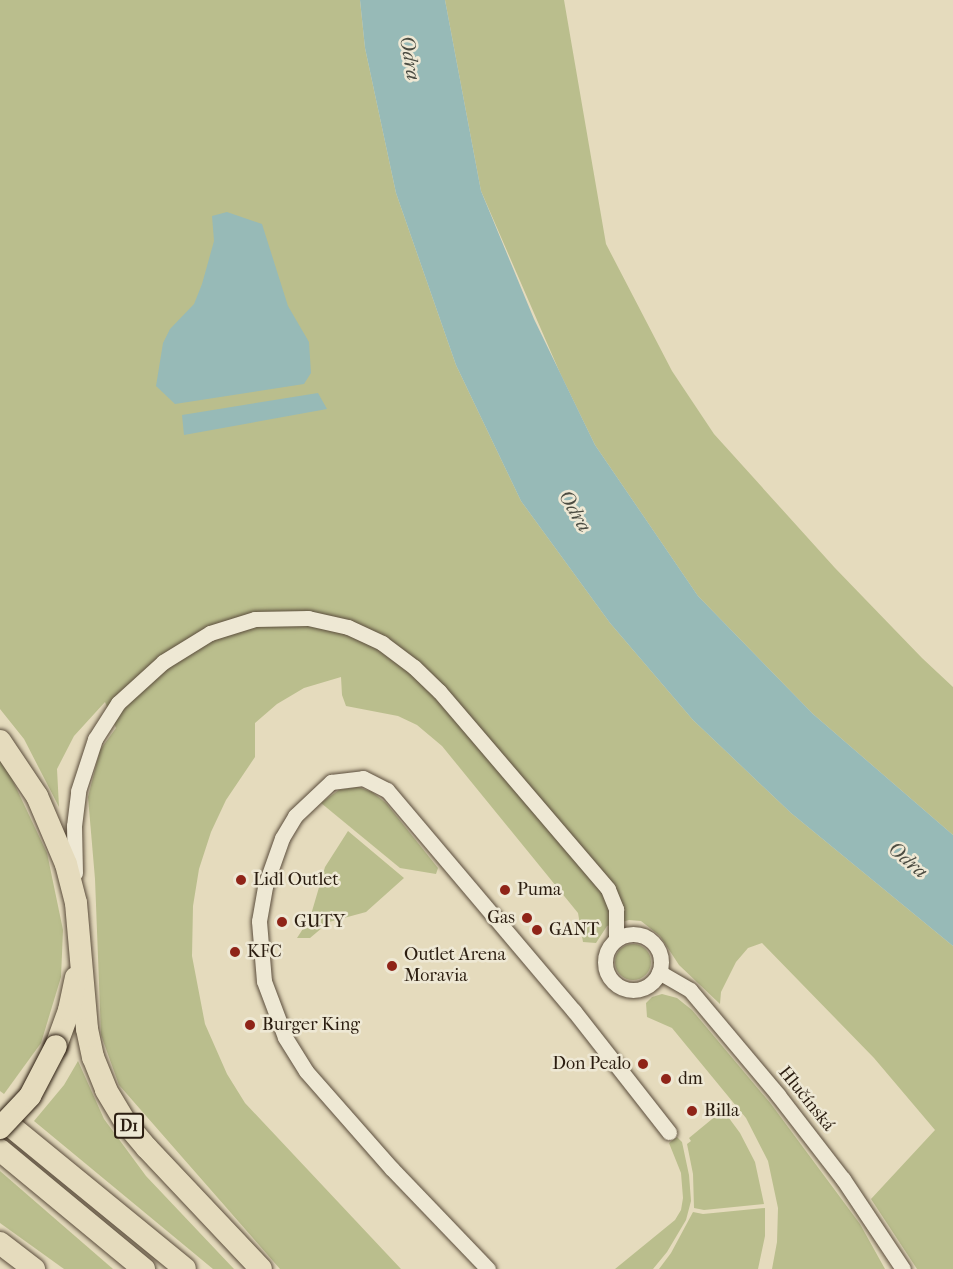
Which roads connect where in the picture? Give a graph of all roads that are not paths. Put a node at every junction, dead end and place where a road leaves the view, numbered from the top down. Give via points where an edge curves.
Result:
1 (0, 741) edge
2 (76, 903) junction
3 (616, 939) junction
4 (79, 941) junction
5 (659, 972) junction
6 (7, 1128) edge
7 (669, 1132) dead end
8 (0, 1150) edge
9 (0, 1243) edge
10 (34, 1269) edge
11 (144, 1269) edge
12 (185, 1269) edge
13 (261, 1269) edge
14 (488, 1269) edge
15 (903, 1269) edge

1 - 2 highway via 37,796 53,829
2 - 3 street via 76,799 90,751 118,703 163,662 210,633 255,619 293,616 336,623 372,637 426,678 608,889 616,909
2 - 4 highway
3 - 5 street via 631,934 650,940 659,952
3 - 5 street via 607,950 605,962 608,975 617,985 631,990 643,988
4 - 6 highway, bridge via 76,979 56,1046 30,1096
4 - 13 highway, D1 via 87,1029 106,1090 147,1148
5 - 15 street, Hlučínská via 690,990 771,1086 843,1179
6 - 12 highway
7 - 14 street via 574,1011 387,790 363,778 344,778 326,786 295,816 282,838 265,886 259,921 264,981 282,1029 301,1064
8 - 11 highway
9 - 10 highway

